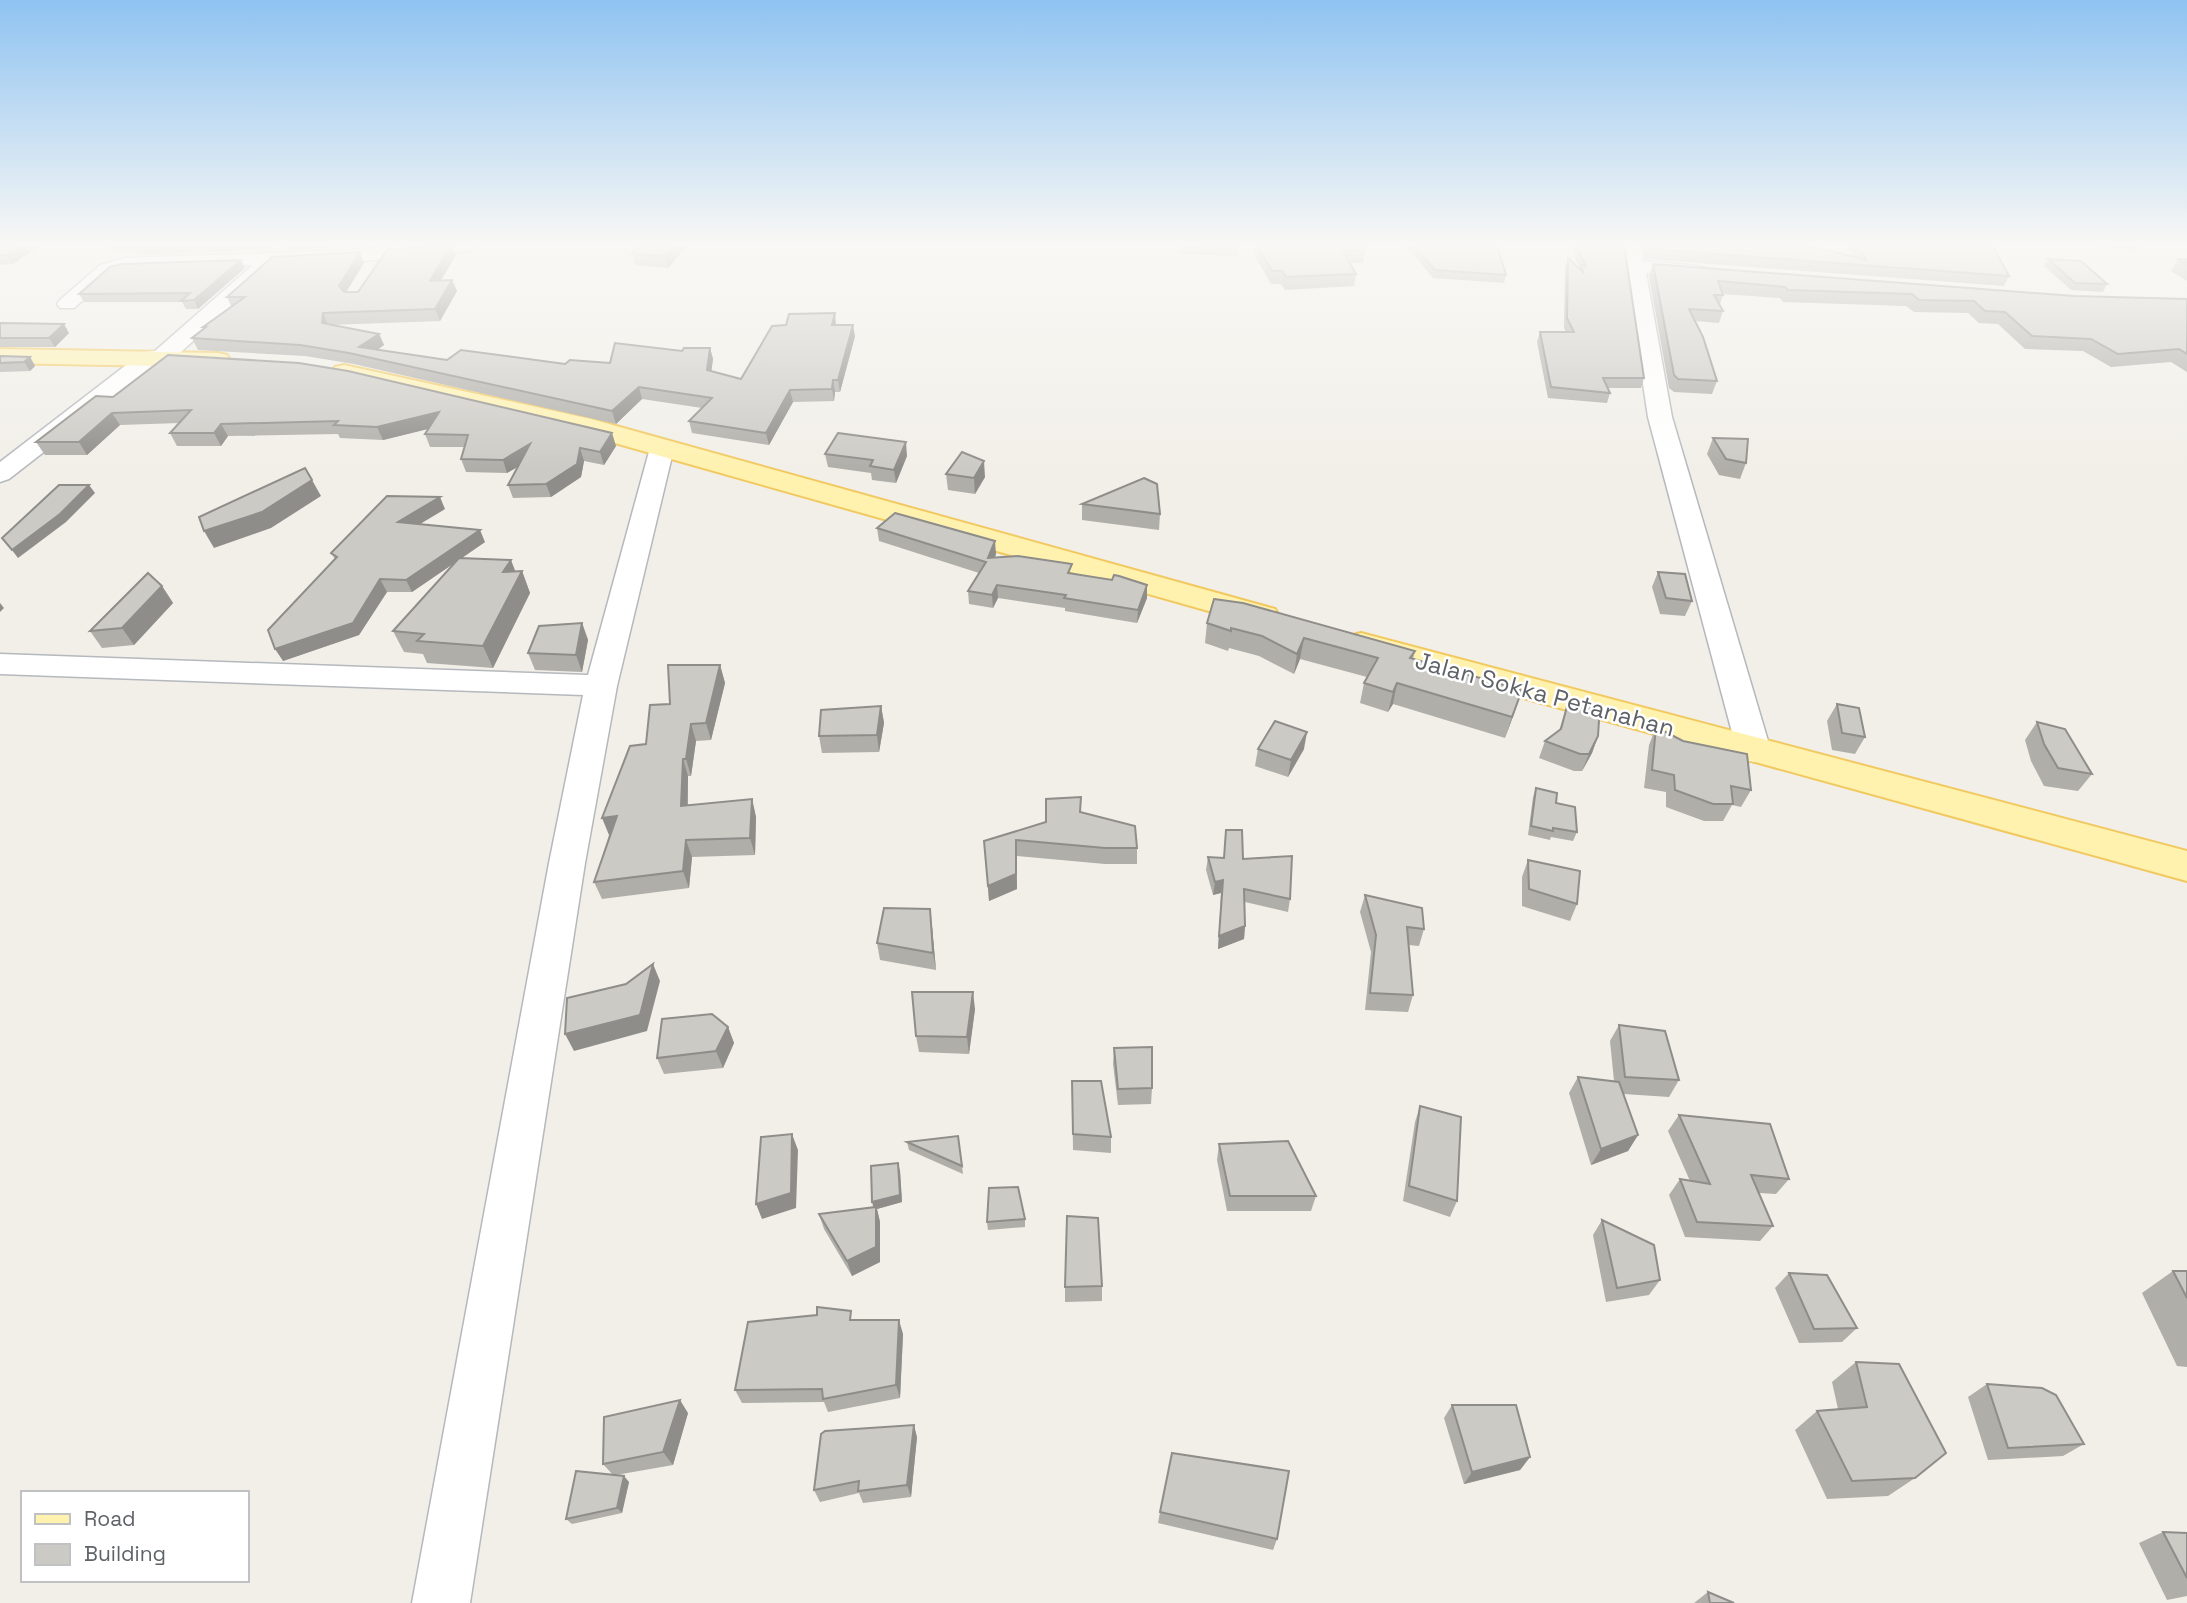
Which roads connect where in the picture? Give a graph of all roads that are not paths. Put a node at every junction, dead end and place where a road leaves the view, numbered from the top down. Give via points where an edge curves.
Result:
1 (200, 320) edge
2 (1644, 320) edge
3 (0, 356) edge
4 (156, 357) junction
5 (241, 362) edge
6 (318, 368) edge
7 (662, 448) junction
8 (0, 474) edge
9 (1291, 624) edge
10 (1331, 635) edge
11 (0, 664) edge
12 (601, 687) junction
13 (1754, 751) junction
14 (2187, 866) edge
15 (441, 1603) edge

1 - 4 street
2 - 13 street via 1660,417
3 - 4 main road
4 - 5 main road
4 - 8 street
6 - 7 main road via 556,419
7 - 9 main road
7 - 12 street
10 - 13 main road, Jalan Sokka Petanahan
11 - 12 street
12 - 15 street
13 - 14 main road, Jalan Sokka Petanahan

